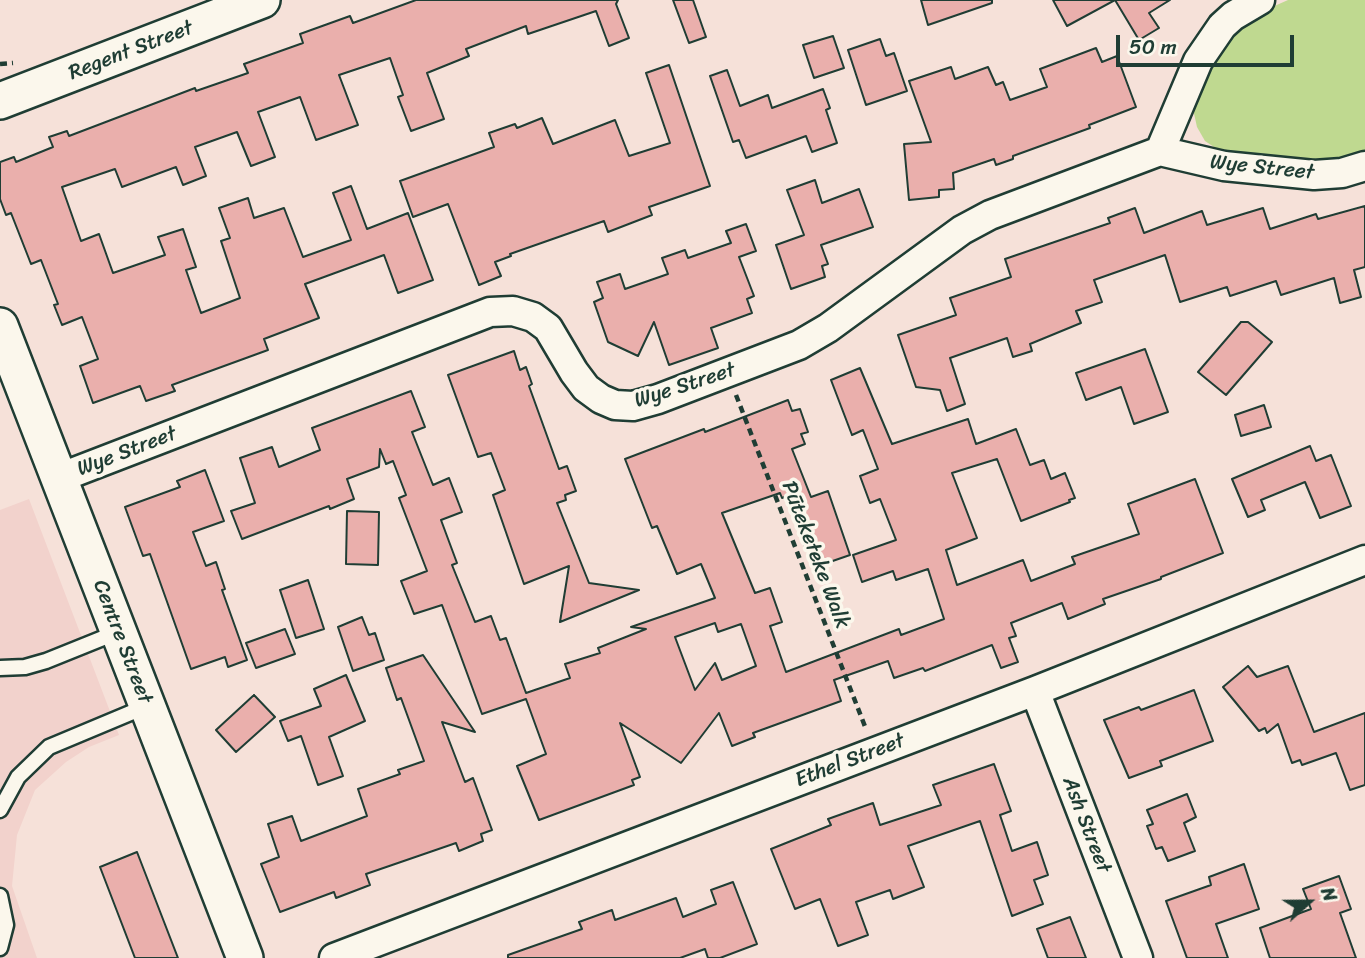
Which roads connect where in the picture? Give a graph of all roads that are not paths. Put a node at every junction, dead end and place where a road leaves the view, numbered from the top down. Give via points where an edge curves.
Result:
1 (196, 0) edge
2 (262, 0) edge
3 (1260, 0) edge
4 (0, 76) edge
5 (0, 101) edge
6 (1160, 151) junction
7 (1365, 166) edge
8 (0, 326) edge
9 (59, 478) junction
10 (1365, 560) edge
11 (118, 632) junction
12 (0, 668) edge
13 (1035, 691) junction
14 (147, 706) junction
15 (0, 810) edge
16 (0, 896) edge
17 (0, 948) edge
18 (245, 958) edge
19 (334, 958) edge
20 (1138, 958) edge

1 - 4 street, Regent Street
2 - 5 street, Regent Street
3 - 6 street via 1222,26 1198,61
6 - 7 street, Wye Street via 1224,166 1314,175
6 - 9 street, Wye Street via 990,215 799,345 658,399 633,406 601,399 574,372 548,328 513,311 490,312
8 - 9 street, Centre Street
9 - 11 street, Centre Street
10 - 13 street, Ethel Street
11 - 12 lane via 46,661
11 - 14 street, Centre Street
13 - 19 street, Ethel Street
13 - 20 street, Ash Street
14 - 15 lane via 49,747 18,777
14 - 18 street, Centre Street
16 - 17 lane via 6,925

